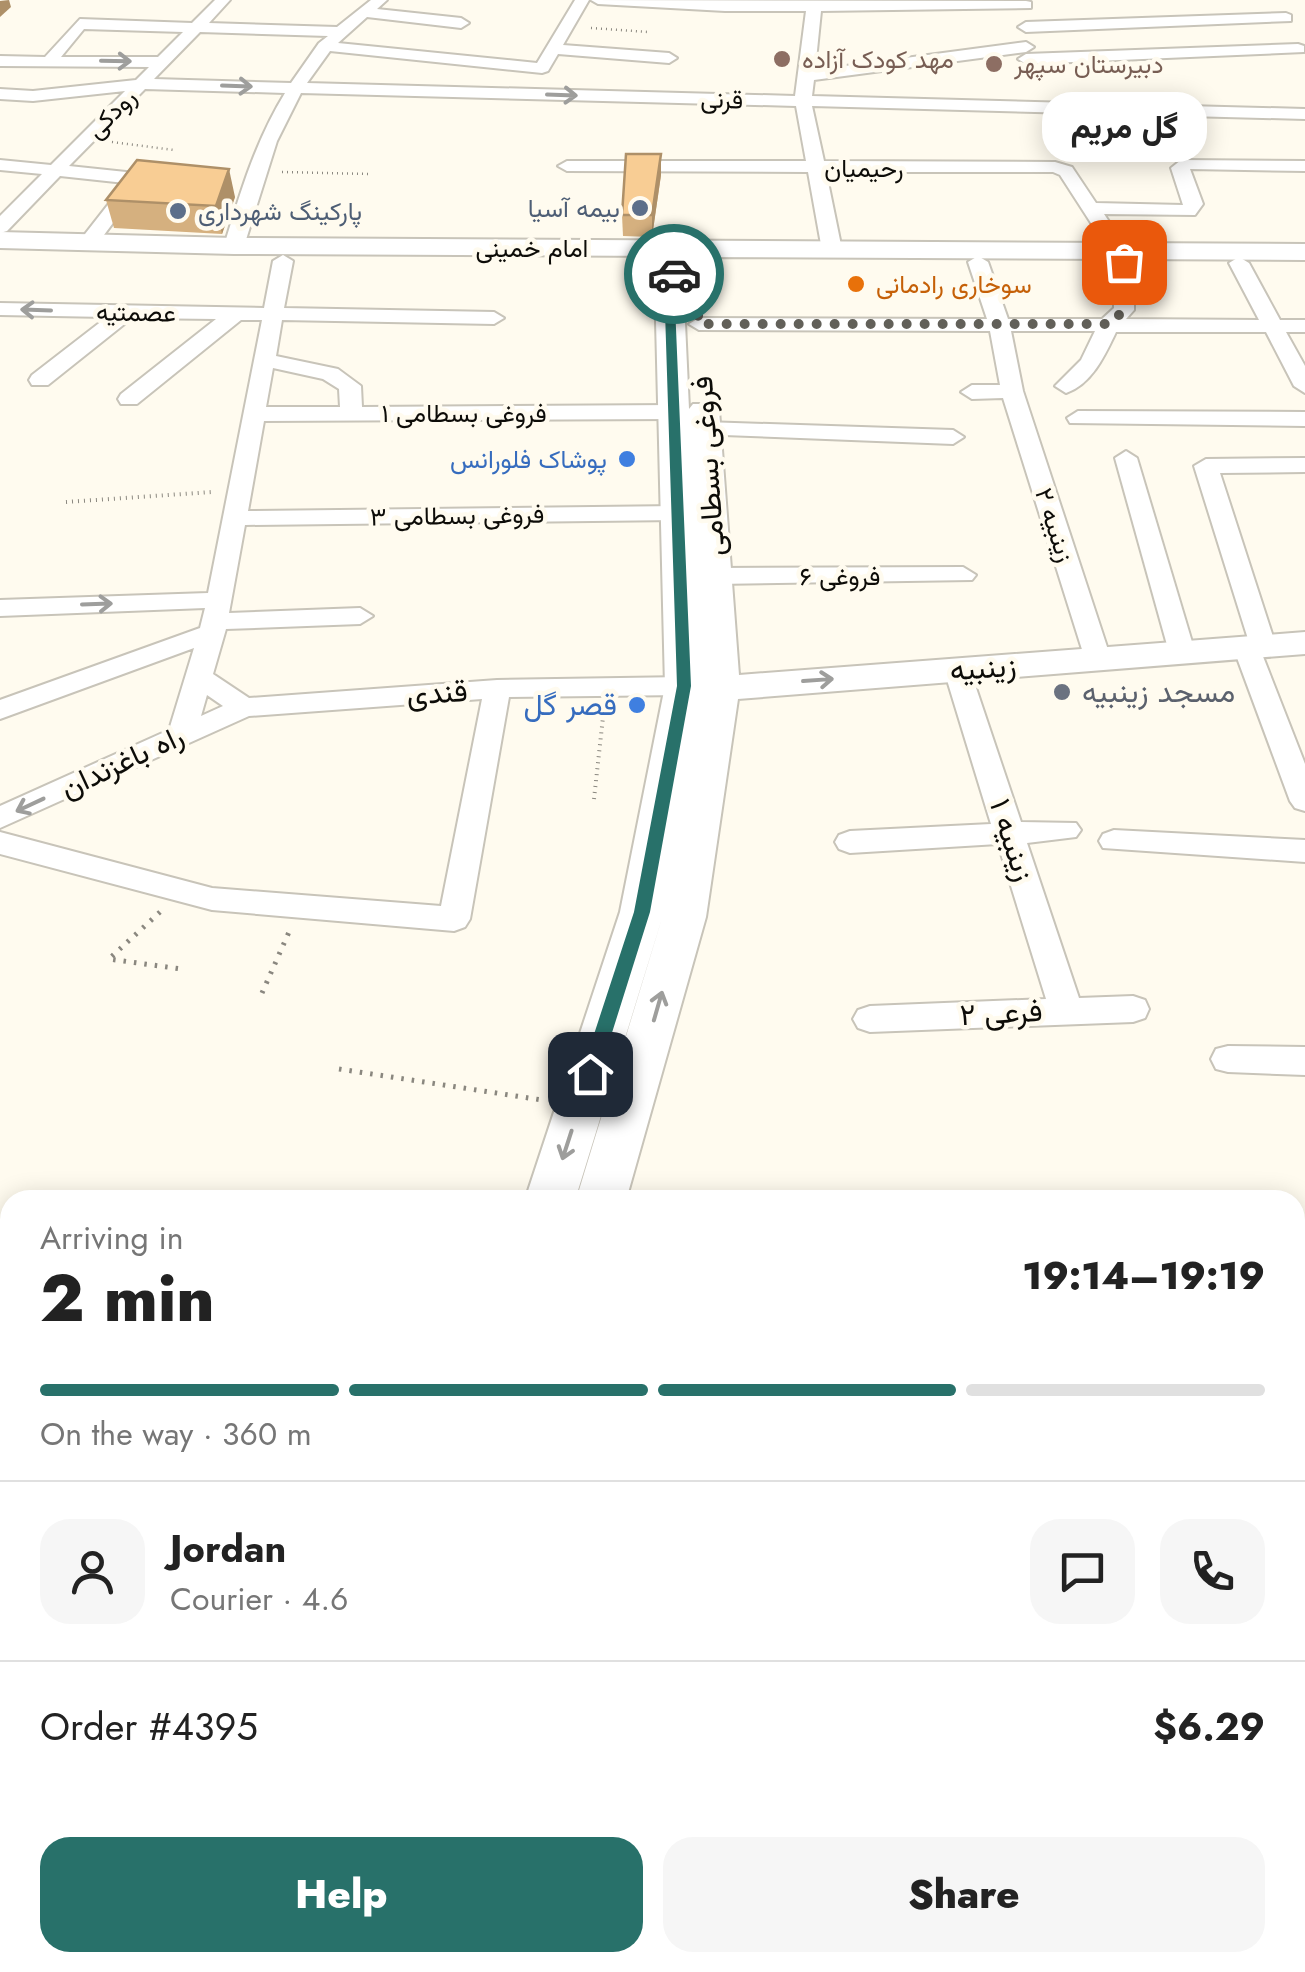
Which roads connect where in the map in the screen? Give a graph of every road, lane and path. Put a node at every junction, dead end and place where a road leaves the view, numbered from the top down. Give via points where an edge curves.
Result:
1 (223, 0) edge
2 (582, 0) edge
3 (598, 0) edge
4 (1278, 0) edge
5 (1003, 2) edge
6 (373, 3) edge
7 (726, 3) edge
8 (1026, 3) edge
9 (814, 6) junction
10 (1286, 18) junction
11 (461, 23) dead end
12 (566, 27) junction
13 (1026, 27) junction
14 (196, 28) junction
15 (340, 32) junction
16 (648, 32) dead end
17 (324, 46) junction
18 (1301, 47) edge
19 (553, 50) junction
20 (669, 58) dead end
21 (50, 60) junction
22 (0, 61) edge
23 (162, 62) junction
24 (542, 68) junction
25 (806, 76) junction
26 (1026, 76) junction
27 (140, 84) junction
28 (295, 88) junction
29 (0, 94) edge
30 (526, 94) junction
31 (804, 101) junction
32 (1305, 114) edge
33 (85, 138) junction
34 (174, 150) dead end
35 (0, 166) edge
36 (567, 166) dead end
37 (1305, 166) edge
38 (816, 168) junction
39 (54, 170) junction
40 (369, 174) dead end
41 (137, 179) junction
42 (244, 182) junction
43 (193, 184) edge
44 (1090, 208) junction
45 (0, 227) edge
46 (0, 240) edge
47 (88, 244) junction
48 (234, 246) junction
49 (832, 250) junction
50 (1305, 252) edge
51 (0, 254) edge
52 (682, 255) junction
53 (1121, 256) junction
54 (283, 260) junction
55 (978, 262) junction
56 (1239, 263) junction
57 (1305, 263) edge
58 (0, 308) edge
59 (126, 312) junction
60 (234, 315) junction
61 (273, 316) junction
62 (494, 318) dead end
63 (1000, 323) junction
64 (699, 324) junction
65 (1110, 324) junction
66 (1274, 326) junction
67 (1305, 326) edge
68 (265, 360) junction
69 (40, 380) dead end
70 (1066, 386) dead end
71 (1305, 386) edge
72 (1012, 391) junction
73 (972, 392) dead end
74 (129, 399) dead end
75 (255, 414) junction
76 (351, 414) junction
77 (1078, 418) dead end
78 (1305, 419) edge
79 (689, 420) junction
80 (953, 437) dead end
81 (1126, 458) dead end
82 (1305, 465) edge
83 (240, 490) junction
84 (66, 502) dead end
85 (678, 513) junction
86 (235, 518) junction
87 (964, 575) dead end
88 (716, 576) junction
89 (0, 608) edge
90 (360, 616) dead end
91 (215, 618) junction
92 (1305, 643) edge
93 (1254, 647) junction
94 (1182, 652) junction
95 (1098, 659) junction
96 (957, 670) junction
97 (199, 677) junction
98 (606, 685) junction
99 (703, 687) junction
100 (497, 689) junction
101 (244, 707) junction
102 (0, 710) edge
103 (182, 734) junction
104 (594, 799) dead end
105 (1305, 802) edge
106 (0, 818) edge
107 (1008, 830) junction
108 (1066, 830) dead end
109 (1114, 841) dead end
110 (850, 842) dead end
111 (0, 843) edge
112 (1305, 851) edge
113 (182, 891) junction
114 (300, 906) junction
115 (180, 969) dead end
116 (262, 993) dead end
117 (1066, 1010) junction
118 (1133, 1010) dead end
119 (870, 1019) dead end
120 (1228, 1059) dead end
121 (1305, 1061) edge
122 (339, 1069) dead end
123 (580, 1106) junction
124 (553, 1190) edge
125 (603, 1190) edge

1 - 14 street, رودکی
2 - 12 street
3 - 7 street
4 - 10 street
5 - 8 street
5 - 9 street
6 - 11 street
6 - 15 street
7 - 9 street
8 - 13 street
9 - 25 street
10 - 13 street
10 - 18 street
12 - 16 path
12 - 19 street
13 - 26 street
14 - 15 street
14 - 21 street via 80,24
14 - 23 street, رودکی
15 - 17 street
17 - 24 street
17 - 28 street
18 - 26 street
19 - 20 street
19 - 24 street
21 - 22 street
21 -> 23 street
23 - 27 street, رودکی
24 - 30 street
25 - 26 street
25 - 31 street
26 - 31 street, قرنی
26 - 32 street, قرنی
27 -> 28 street, قرنی
27 - 29 street, قرنی
27 - 33 street, رودکی
28 - 30 street, قرنی
28 - 42 street
30 -> 31 street, قرنی
31 - 38 street
33 - 34 path
33 - 39 street, رودکی
35 - 39 street
36 - 38 street, رحیمیان
37 - 44 street via 1186,164 1180,168 1194,204 1188,212
38 - 44 street, رحیمیان via 1055,167 1066,171
38 - 49 street
39 - 41 street
39 - 45 street, رودکی
40 - 42 path
41 - 43 street
41 - 47 street
42 - 48 street
44 - 53 street, رحیمیان
46 - 47 main road, امام خمینی
47 - 48 main road, امام خمینی
48 - 52 main road, امام خمینی
49 - 52 main road, امام خمینی
49 - 53 main road, امام خمینی
50 - 53 main road, امام خمینی
51 - 54 main road, امام خمینی
52 - 54 main road, امام خمینی
52 - 55 main road, امام خمینی
52 - 64 main road, فروغی بسطامی via 694,280
52 - 79 main road, فروغی بسطامی via 669,280
53 - 55 main road, امام خمینی
53 - 56 main road, امام خمینی
53 - 65 street via 1124,310
54 - 61 street
55 - 63 street, زینبیه ۲
56 - 57 main road, امام خمینی
56 - 66 street
59 -> 58 street, عصمتیه
59 - 60 street, عصمتیه
59 - 69 street
60 - 61 street, عصمتیه
60 - 74 street
61 - 62 street, عصمتیه
61 - 68 street
63 - 64 street
63 - 65 street
63 - 72 street, زینبیه ۲
64 - 79 main road, فروغی بسطامی
65 - 66 street
65 - 70 street via 1090,364
66 - 67 street
66 - 71 street
68 - 75 street
68 - 76 street via 330,374 350,386
72 - 73 street
72 - 95 street, زینبیه ۲
75 - 76 street, فروغی بسطامی ۱
75 - 83 street
76 - 79 street, فروغی بسطامی ۱
77 - 78 street
79 - 80 street, فروغی بسطامی ۱
79 - 85 main road, فروغی بسطامی
79 - 88 main road, فروغی بسطامی
81 - 94 street
82 - 93 street via 1206,466
83 - 84 path
83 - 86 street
85 - 86 street, فروغی بسطامی ۳
85 - 99 main road, فروغی بسطامی
86 - 91 street
87 - 88 street, فروغی ۶
88 - 99 main road, فروغی بسطامی
89 -> 91 street
90 - 91 street
91 - 97 street
91 - 102 street
92 - 93 main road, زینبیه
93 - 94 main road, زینبیه
93 - 105 street
94 - 95 main road, زینبیه
95 - 96 main road, زینبیه
99 -> 96 main road, زینبیه
96 - 107 street, زینبیه ۱
97 - 101 street
97 - 103 street
98 - 99 street, قندی
98 - 100 street, قندی
98 - 104 path
99 - 123 main road, فروغی بسطامی
125 -> 99 main road, فروغی بسطامی via 684,917
100 - 101 street, قندی
100 - 114 street via 454,919
101 - 103 street, راه باغزندان
103 -> 106 street, راه باغزندان
107 - 108 street
107 - 110 street
107 - 117 street, زینبیه ۱
109 - 112 street
111 - 113 street
113 - 114 street
113 - 115 path via 109,959
114 - 116 path
117 - 118 street, فرعی ۲
117 - 119 street, فرعی ۲
120 - 121 street
122 - 123 path
123 -> 124 main road, فروغی بسطامی

